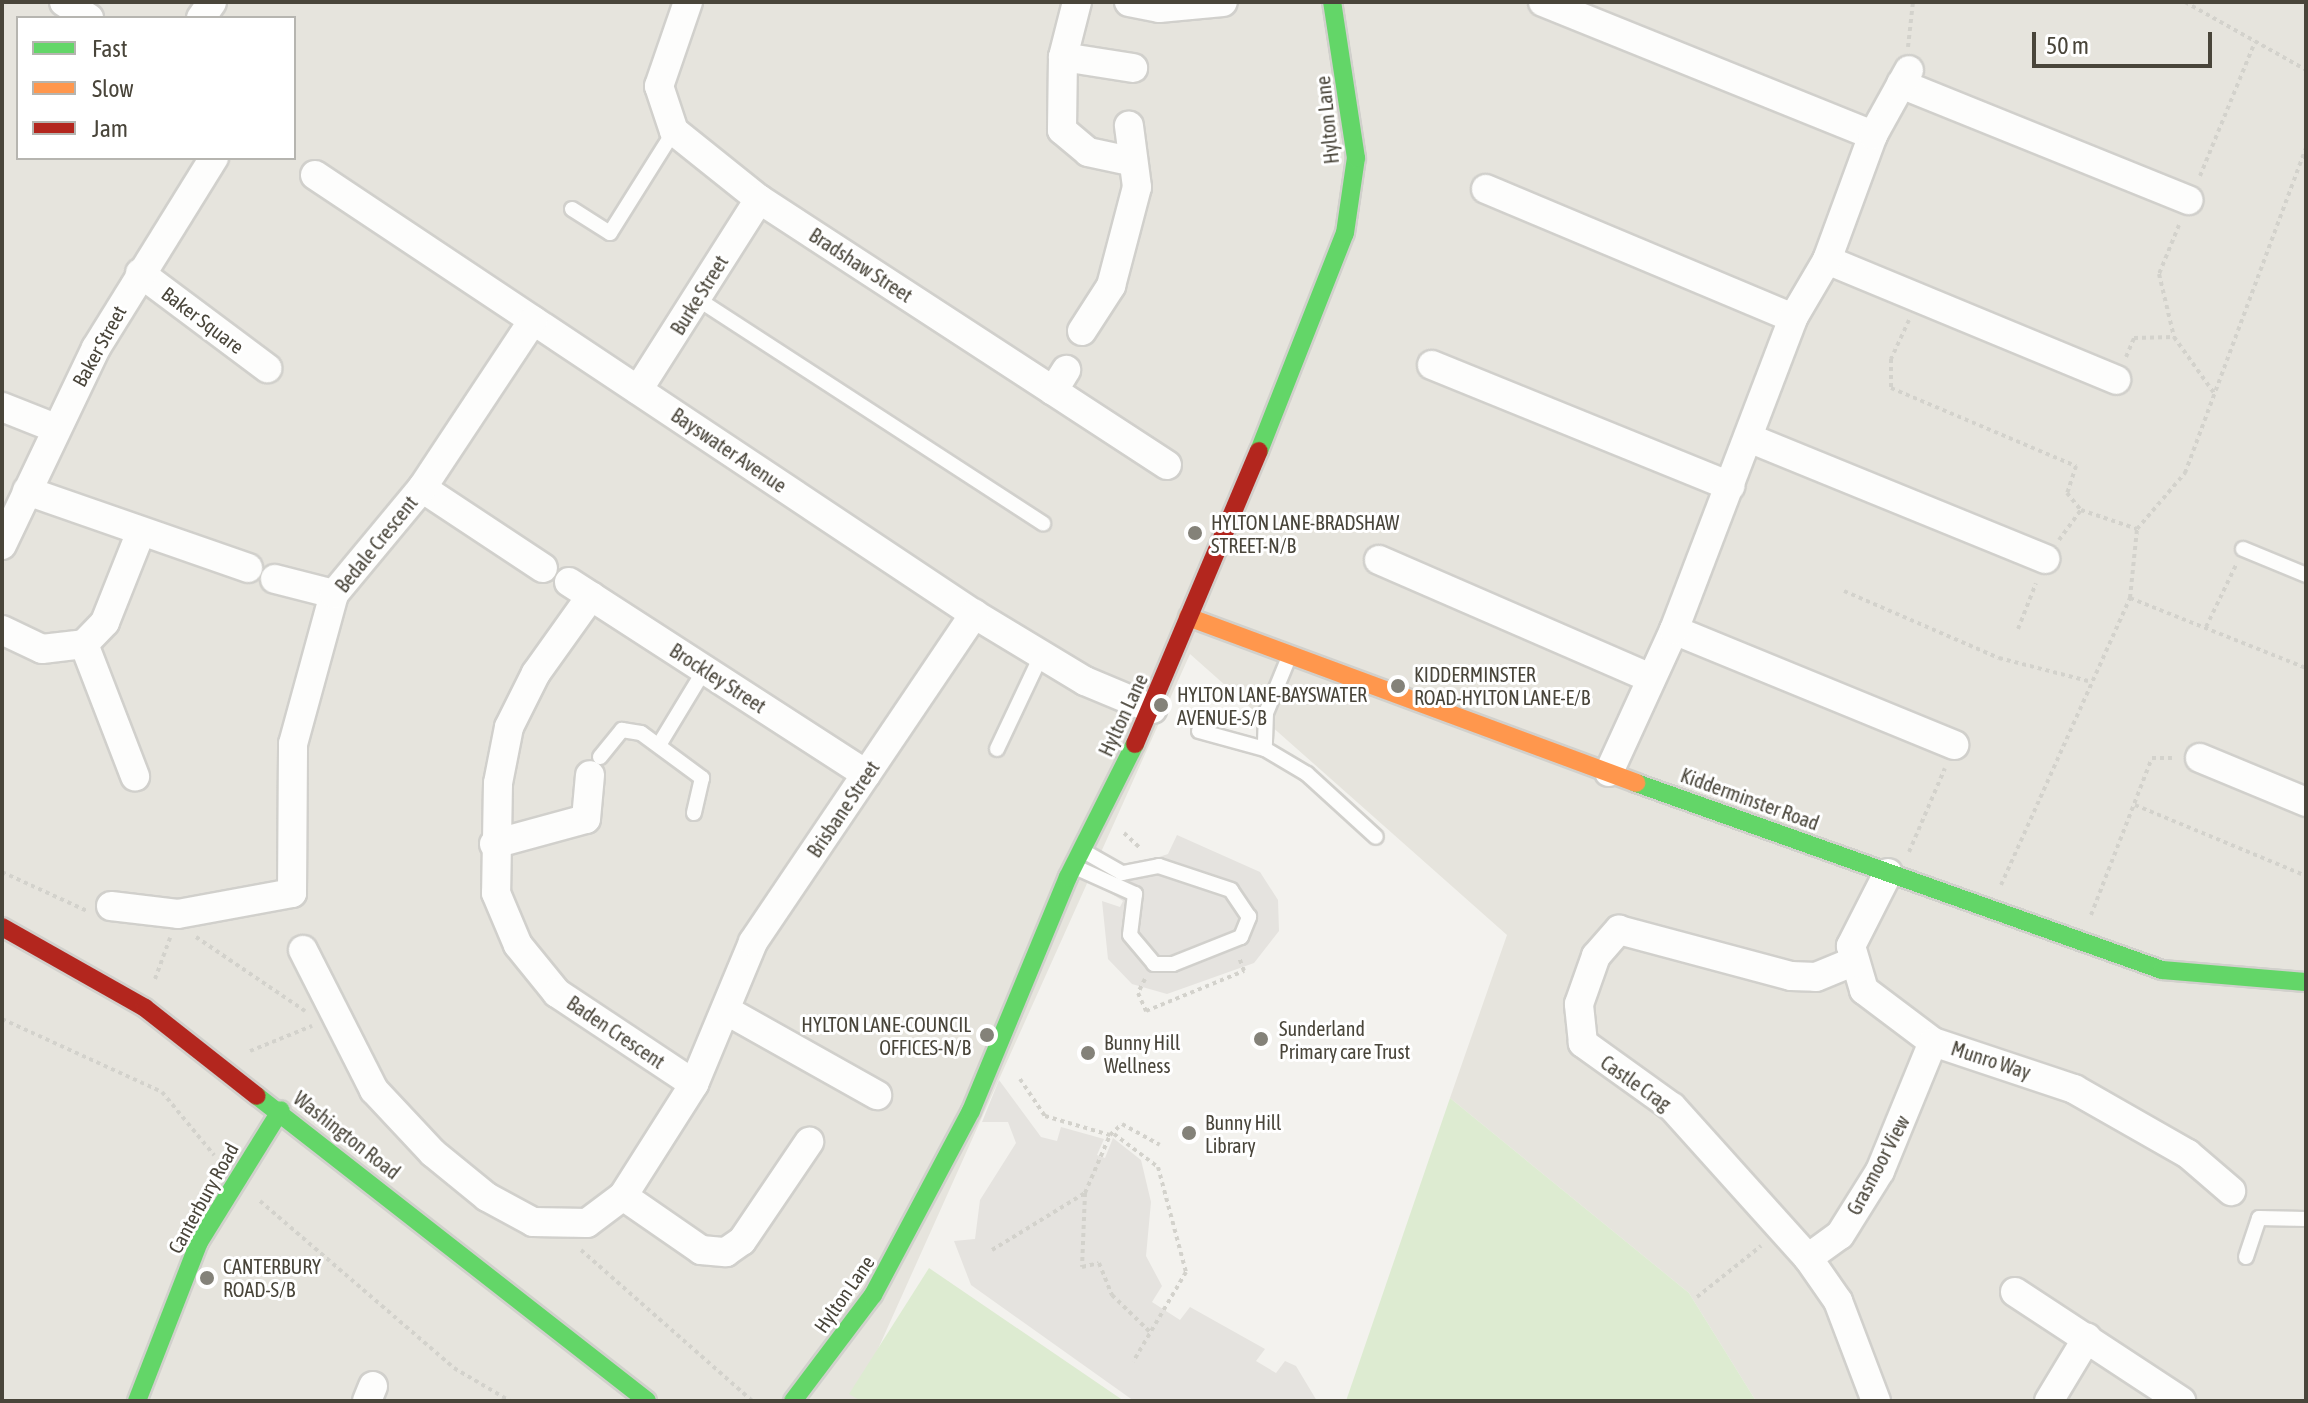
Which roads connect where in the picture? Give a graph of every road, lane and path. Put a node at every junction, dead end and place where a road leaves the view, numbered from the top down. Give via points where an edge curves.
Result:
1 (64, 2) edge
2 (688, 2) edge
3 (1077, 2) edge
4 (1129, 2) edge
5 (1223, 2) edge
6 (1332, 2) edge
7 (1543, 2) edge
8 (1913, 2) edge
9 (2185, 2) edge
10 (86, 16) edge
11 (2255, 42) junction
12 (1063, 57) junction
13 (1133, 68) dead end
14 (2306, 70) edge
15 (1905, 77) junction
16 (1129, 126) dead end
17 (674, 131) junction
18 (1873, 135) junction
19 (2306, 147) edge
20 (2305, 154) edge
21 (213, 160) edge
22 (1130, 161) junction
23 (315, 175) dead end
24 (1486, 189) dead end
25 (759, 199) junction
26 (2188, 200) junction
27 (572, 209) dead end
28 (1827, 260) junction
29 (140, 273) junction
30 (696, 298) junction
31 (1919, 300) junction
32 (1793, 318) junction
33 (533, 320) junction
34 (1082, 331) dead end
35 (2174, 337) junction
36 (1432, 365) dead end
37 (267, 368) dead end
38 (2116, 380) joint
39 (638, 390) junction
40 (2214, 394) junction
41 (2, 407) edge
42 (55, 428) junction
43 (1749, 438) junction
44 (1167, 465) dead end
45 (1730, 486) junction
46 (422, 488) junction
47 (27, 491) junction
48 (1043, 523) dead end
49 (2137, 529) junction
50 (140, 534) junction
51 (2, 545) edge
52 (2243, 549) joint
53 (2045, 559) dead end
54 (1379, 560) dead end
55 (248, 568) dead end
56 (543, 568) dead end
57 (2306, 575) edge
58 (275, 579) dead end
59 (580, 589) joint
60 (1844, 591) dead end
61 (334, 594) junction
62 (2130, 598) junction
63 (974, 614) junction
64 (1188, 617) junction
65 (2206, 627) junction
66 (2, 630) edge
67 (1674, 630) junction
68 (84, 644) junction
69 (1041, 656) junction
70 (1289, 657) junction
71 (2306, 668) edge
72 (705, 669) junction
73 (1648, 677) junction
74 (2088, 681) junction
75 (1152, 709) junction
76 (1199, 731) dead end
77 (659, 745) junction
78 (1954, 745) joint
79 (997, 749) dead end
80 (1265, 749) junction
81 (2200, 758) joint
82 (595, 766) joint
83 (1609, 772) junction
84 (866, 774) junction
85 (135, 776) dead end
86 (2306, 802) edge
87 (2135, 805) junction
88 (694, 813) dead end
89 (1376, 837) dead end
90 (494, 844) junction
91 (1077, 858) junction
92 (2, 872) edge
93 (1894, 875) junction
94 (2306, 876) edge
95 (111, 906) joint
96 (178, 914) junction
97 (1988, 914) junction
98 (2, 927) edge
99 (2079, 943) junction
100 (303, 950) dead end
101 (1855, 961) junction
102 (2306, 982) edge
103 (145, 1008) junction
104 (729, 1012) junction
105 (333, 1018) junction
106 (1933, 1042) junction
107 (994, 1058) junction
108 (218, 1063) junction
109 (694, 1084) junction
110 (877, 1095) dead end
111 (281, 1110) junction
112 (1112, 1134) junction
113 (809, 1142) dead end
114 (1160, 1145) dead end
115 (2231, 1191) dead end
116 (1085, 1193) junction
117 (623, 1196) junction
118 (2306, 1219) edge
119 (568, 1227) junction
120 (1784, 1227) junction
121 (992, 1250) dead end
122 (2246, 1257) dead end
123 (1808, 1258) junction
124 (2015, 1292) dead end
125 (1697, 1297) dead end
126 (1150, 1332) junction
127 (2087, 1338) junction
128 (1133, 1362) dead end
129 (137, 1401) edge
130 (647, 1401) edge
131 (752, 1401) edge
132 (793, 1401) edge
133 (1876, 1401) edge
134 (2049, 1401) edge
135 (2181, 1401) edge

1 - 10 street
2 - 17 street via 659,86
3 - 12 street
4 - 5 street via 1159,8
6 - 64 street, Hylton Lane via 1356,158 1345,233
7 - 18 street
8 - 15 path
9 - 11 path
11 - 14 path
11 - 26 path
12 - 13 street
12 - 22 street via 1062,130 1088,152
15 - 18 street
15 - 26 street
16 - 22 street
17 - 25 street, Bradshaw Street
17 - 27 lane via 610,233
18 - 28 street
19 - 20 path
20 - 40 path
21 - 29 street, Baker Street
22 - 34 street via 1137,187 1125,238 1111,286
23 - 33 street, Bayswater Avenue
24 - 32 street
25 - 30 street, Burke Street
25 - 44 street, Bradshaw Street via 1060,380
26 - 35 path via 2159,274
28 - 31 street
28 - 32 street
29 - 37 street, Baker Square
29 - 42 street, Baker Street
30 - 39 street, Burke Street
30 - 48 lane
31 - 38 street
31 - 49 path via 1891,359 1891,388 2076,466 2067,493 2081,510
32 - 43 street
33 - 39 street, Bayswater Avenue
33 - 46 street, Bedale Crescent
35 - 38 path via 2134,338
35 - 40 path
36 - 45 street
39 - 63 street, Bayswater Avenue
40 - 49 path via 2185,473
41 - 42 street
42 - 47 street, Baker Street
43 - 45 street
43 - 53 street
45 - 67 street
46 - 56 street
46 - 61 street, Bedale Crescent
47 - 50 street
47 - 51 street, Baker Street
49 - 62 path
50 - 55 street
50 - 68 street via 105,622
52 - 57 lane
52 - 65 path
54 - 73 street
58 - 61 street
59 - 72 street, Brockley Street
59 - 90 street, Baden Crescent via 509,727
60 - 74 path via 1999,658
61 - 96 street, Bedale Crescent via 293,744 292,893
62 - 65 path
62 - 74 path
63 - 69 street, Bayswater Avenue
63 - 84 street, Brisbane Street
64 - 70 street, Kidderminster Road
64 - 75 street, Hylton Lane
65 - 71 path
66 - 68 street via 42,649
67 - 73 street
67 - 78 street
68 - 85 street
69 - 75 street, Bayswater Avenue
69 - 79 lane
70 - 80 lane via 1266,713
70 - 83 street, Kidderminster Road
72 - 77 lane
72 - 84 street, Brockley Street
73 - 83 street
74 - 97 path
75 - 91 street, Hylton Lane
76 - 80 lane
77 - 82 lane via 622,730
77 - 88 lane via 702,778
78 - 93 path
80 - 89 lane via 1307,774
81 - 86 street
81 - 87 path via 2152,758
82 - 90 street via 586,819
83 - 93 street, Kidderminster Road
84 - 104 street, Brisbane Street via 753,942
87 - 94 path
87 - 99 path
90 - 109 street, Baden Crescent via 496,893 518,945 557,993
91 - 91 lane via 1122,873 1159,866 1231,890 1249,917 1241,937 1173,964 1154,964 1130,935 1135,894
91 - 107 street, Hylton Lane
92 - 95 path via 96,915
93 - 97 street, Kidderminster Road
93 - 101 street via 1851,946
95 - 96 street
96 - 103 path
96 - 105 path via 200,940 310,1014
97 - 99 street, Kidderminster Road
98 - 103 street, Washington Road
99 - 102 street, Kidderminster Road via 2162,970
100 - 105 street
101 - 106 street, Munro Way via 1864,990
101 - 120 street, Castle Crag via 1816,977 1791,976 1619,930 1596,956 1579,1004 1583,1043 1672,1107
103 - 108 street, Washington Road
104 - 109 street, Brisbane Street
104 - 110 street
105 - 108 path
105 - 119 street via 374,1090 433,1153 487,1197 533,1222
106 - 115 street, Munro Way via 2074,1089 2188,1154
106 - 123 street, Grasmoor View via 1880,1171 1840,1235
107 - 112 path via 1018,1074 1041,1113
107 - 132 street, Hylton Lane via 873,1295
108 - 111 street, Washington Road
109 - 117 street, Brisbane Street
111 - 129 street, Canterbury Road via 199,1242
111 - 130 street, Washington Road
112 - 114 path via 1122,1124
112 - 116 path
112 - 126 path via 1158,1167 1186,1272
113 - 117 street via 742,1241 726,1252 701,1250
116 - 121 path
116 - 126 path via 1082,1267 1099,1263 1112,1295
117 - 119 street, Brisbane Street
118 - 122 lane via 2259,1218
119 - 131 path via 577,1247
120 - 123 street, Castle Crag
120 - 125 path
123 - 133 street via 1838,1301
124 - 127 street
126 - 128 path
127 - 134 street
127 - 135 street

